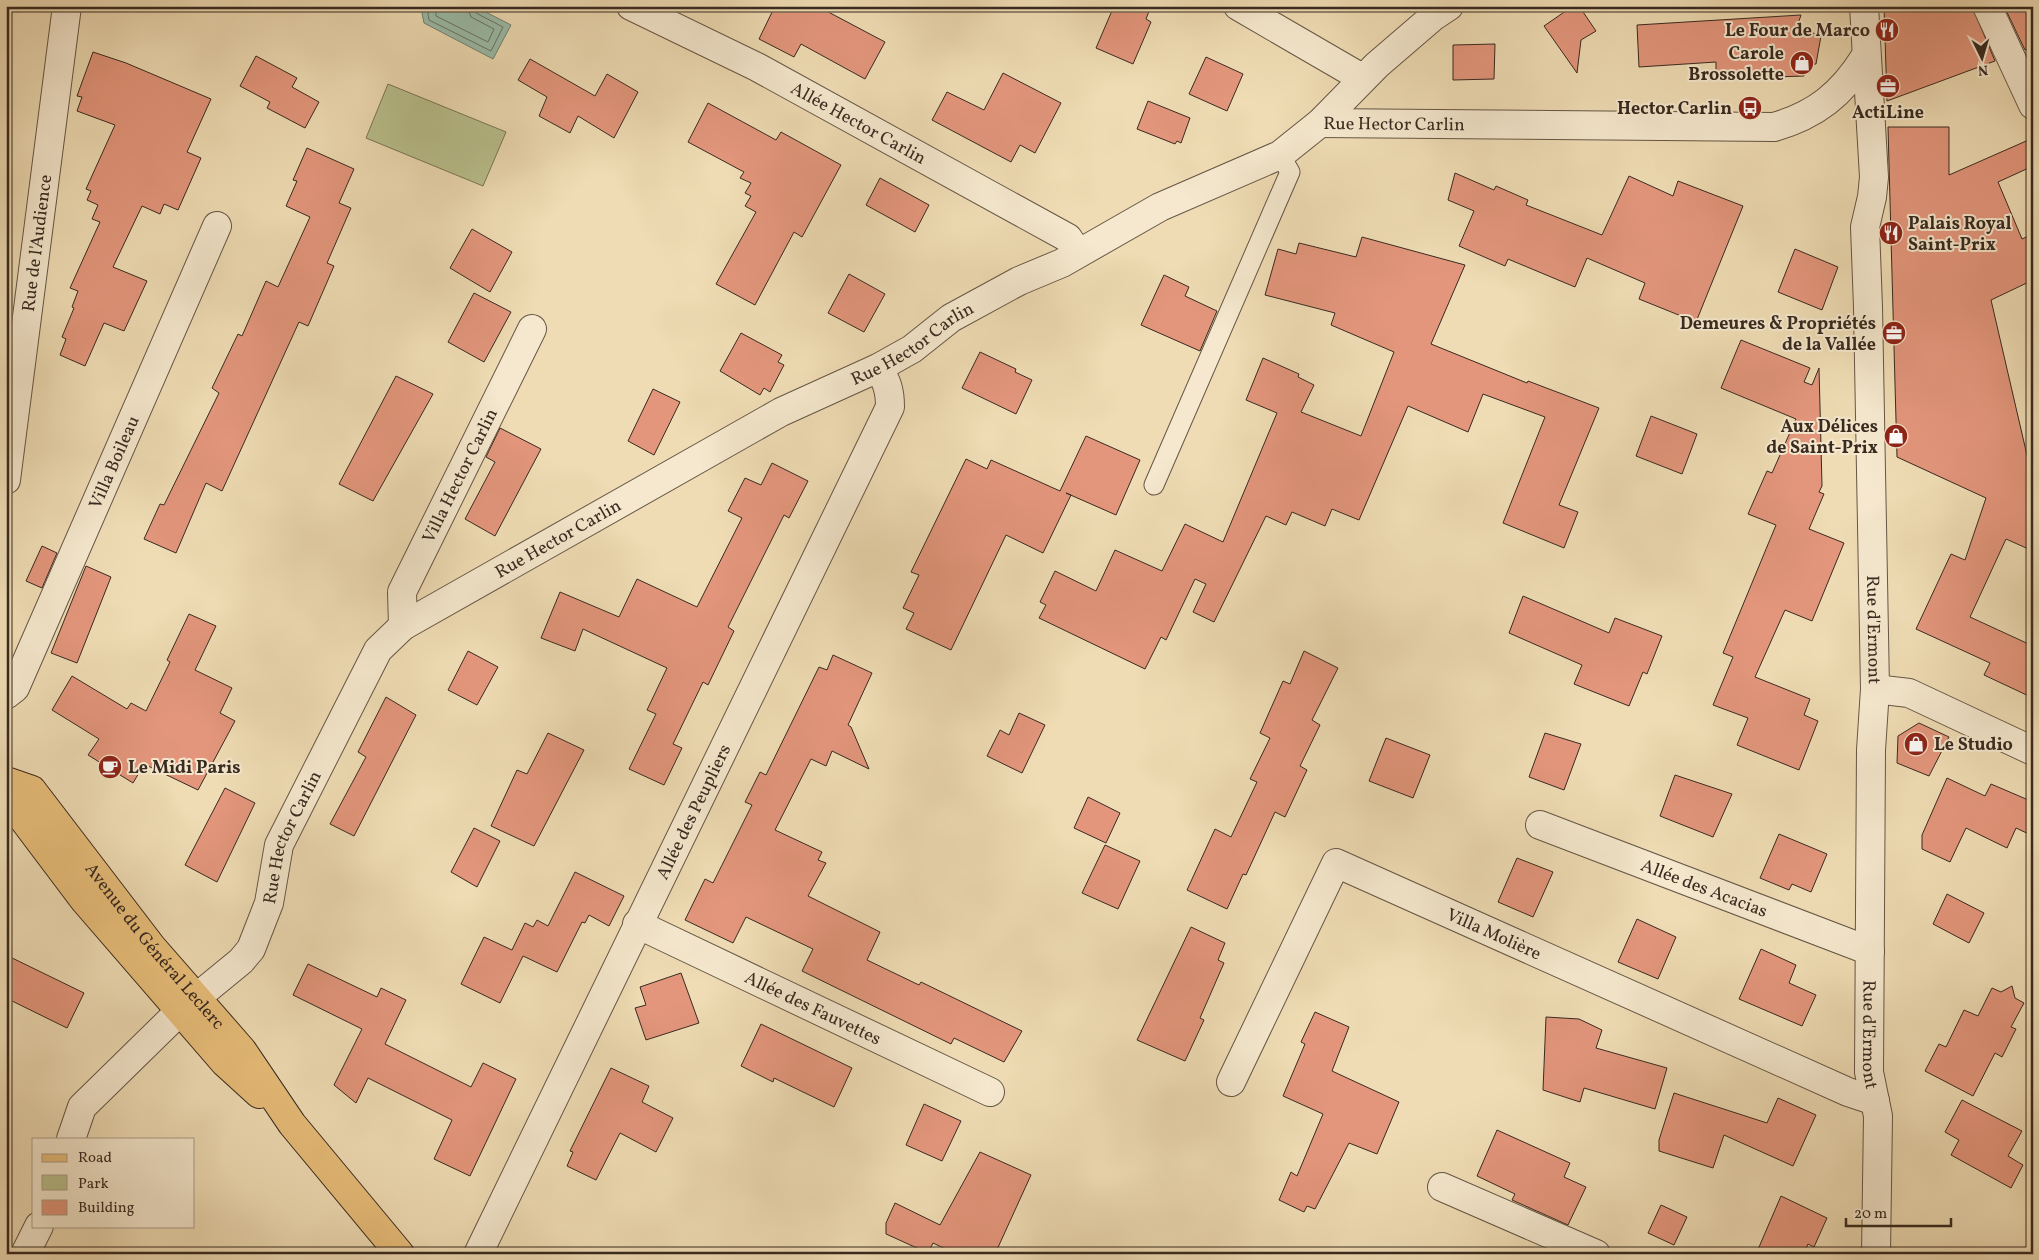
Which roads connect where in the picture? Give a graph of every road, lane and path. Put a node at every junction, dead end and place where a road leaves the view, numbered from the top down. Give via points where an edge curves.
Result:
1 (68, 6) edge
2 (631, 6) edge
3 (1238, 6) edge
4 (1450, 6) edge
5 (1864, 6) edge
6 (1987, 6) edge
7 (1865, 57) junction
8 (1362, 78) junction
9 (2033, 105) edge
10 (1320, 123) junction
11 (1280, 155) junction
12 (217, 226) dead end
13 (1078, 253) junction
14 (532, 329) dead end
15 (878, 368) junction
16 (6, 480) edge
17 (1154, 485) dead end
18 (403, 626) junction
19 (1874, 689) junction
20 (6, 695) edge
21 (2033, 751) edge
22 (6, 782) edge
23 (1540, 825) dead end
24 (637, 924) junction
25 (1870, 951) junction
26 (188, 1004) junction
27 (1230, 1082) dead end
28 (990, 1092) dead end
29 (1875, 1101) junction
30 (71, 1138) edge
31 (1442, 1187) dead end
32 (38, 1228) edge
33 (400, 1253) edge
34 (25, 1254) edge
35 (478, 1254) edge
36 (1596, 1254) edge
37 (1876, 1254) edge

1 - 16 street, Rue de l'Audience
2 - 13 street, Allée Hector Carlin via 757,66 1068,238
3 - 8 street
4 - 8 street
5 - 7 street, Rue d'Ermont
6 - 9 street
7 - 10 street, Rue Hector Carlin via 1835,96 1799,120 1774,127
7 - 19 street, Rue d'Ermont via 1874,176 1865,227
8 - 10 street
10 - 11 street, Rue Hector Carlin
11 - 13 street, Rue Hector Carlin via 1160,207
11 - 17 lane via 1290,172
12 - 20 street, Villa Boileau via 15,688
13 - 15 street, Rue Hector Carlin via 951,318 912,349
14 - 18 street, Villa Hector Carlin via 402,592
15 - 18 street, Rue Hector Carlin via 781,412
15 - 24 street, Allée des Peupliers via 886,379 890,407
18 - 26 street, Rue Hector Carlin via 378,650 279,845 269,903 251,949
19 - 21 street via 1909,693
19 - 25 street, Rue d'Ermont
22 - 26 main road, Avenue du Général Leclerc via 32,790 152,947
23 - 25 street, Allée des Acacias
24 - 28 street, Allée des Fauvettes
24 - 35 street, Allée des Peupliers
25 - 29 street, Rue d'Ermont via 1869,1072
26 - 30 street, Rue Hector Carlin via 82,1107
26 - 33 main road, Avenue du Général Leclerc via 242,1050 292,1124
27 - 29 street, Villa Molière via 1336,863 1848,1092
29 - 37 street, Rue d'Ermont via 1878,1130
31 - 36 street
32 - 34 street

